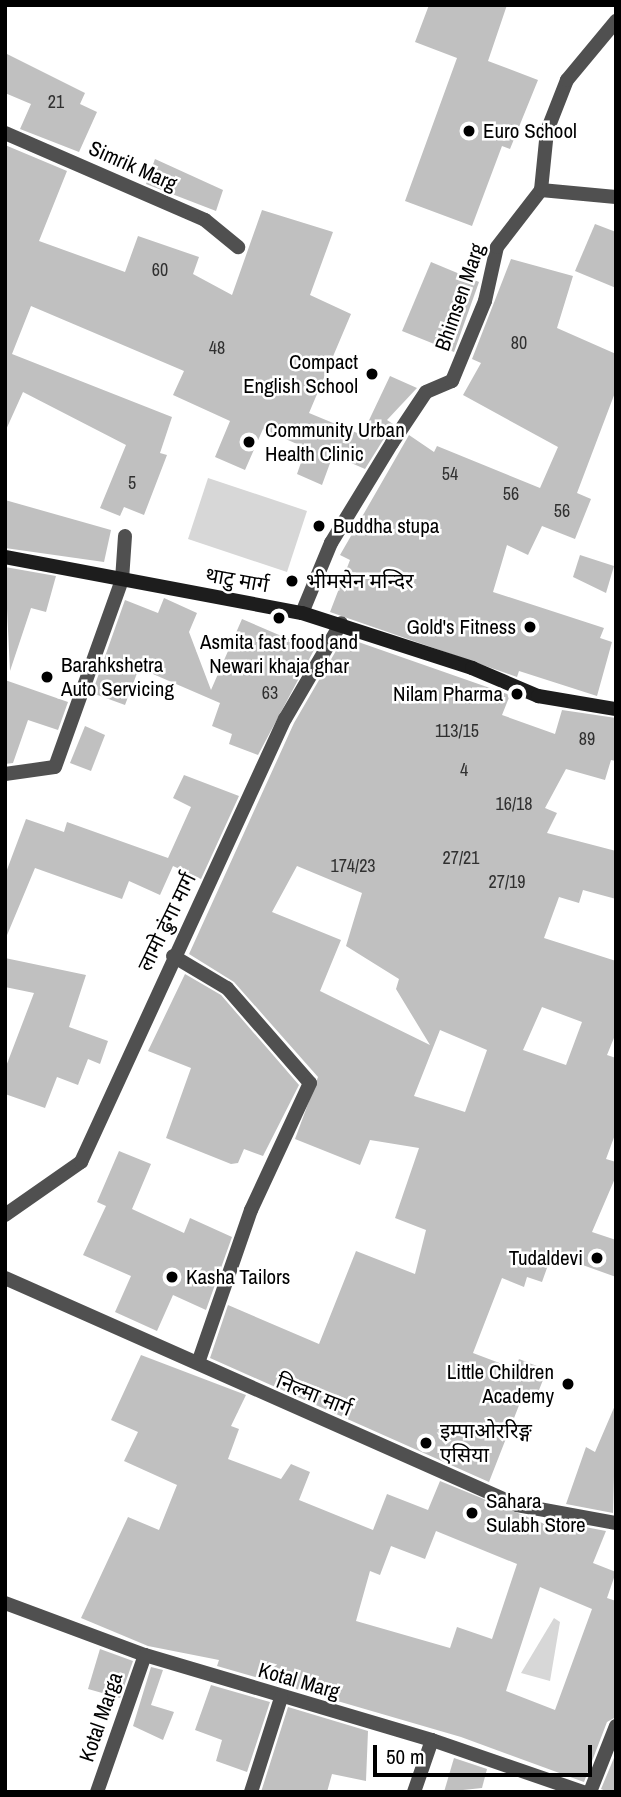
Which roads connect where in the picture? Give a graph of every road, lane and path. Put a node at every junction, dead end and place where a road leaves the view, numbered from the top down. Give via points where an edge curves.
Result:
1 (616, 21) edge
2 (5, 133) edge
3 (541, 190) junction
4 (616, 197) edge
5 (238, 247) dead end
6 (125, 536) dead end
7 (5, 557) edge
8 (122, 580) junction
9 (302, 612) junction
10 (341, 623) junction
11 (616, 709) edge
12 (5, 774) edge
13 (173, 956) junction
14 (5, 1215) edge
15 (5, 1278) edge
16 (198, 1363) junction
17 (616, 1522) edge
18 (5, 1603) edge
19 (145, 1655) junction
20 (281, 1698) junction
21 (616, 1726) edge
22 (432, 1740) junction
23 (97, 1792) edge
24 (251, 1792) edge
25 (414, 1792) edge
26 (583, 1792) edge
27 (590, 1792) edge

1 - 3 street via 567,80 547,131
2 - 5 street, Simrik Marg via 205,220
3 - 4 street
3 - 9 street, Bhimsen Marg via 497,247 485,301 452,382 425,392 331,543
6 - 8 street
7 - 8 main road, थाटु मार्ग
8 - 9 main road, थाटु मार्ग
8 - 12 street via 55,768
9 - 10 main road, थाटु मार्ग
10 - 11 main road, थाटु मार्ग via 538,696
10 - 13 street, लामो ढुंगा मार्ग via 285,719
13 - 14 street, लामो ढुंगा मार्ग via 81,1162
13 - 16 street via 227,988 310,1083 251,1210
15 - 16 street, निल्मा मार्ग
16 - 17 street, निल्मा मार्ग via 517,1505
18 - 19 street, Kotal Marg
19 - 20 street, Kotal Marg
19 - 23 street, Kotal Marga
20 - 22 street, Kotal Marg
20 - 24 street
21 - 27 street
22 - 25 street
22 - 26 street, Kotal Marg

